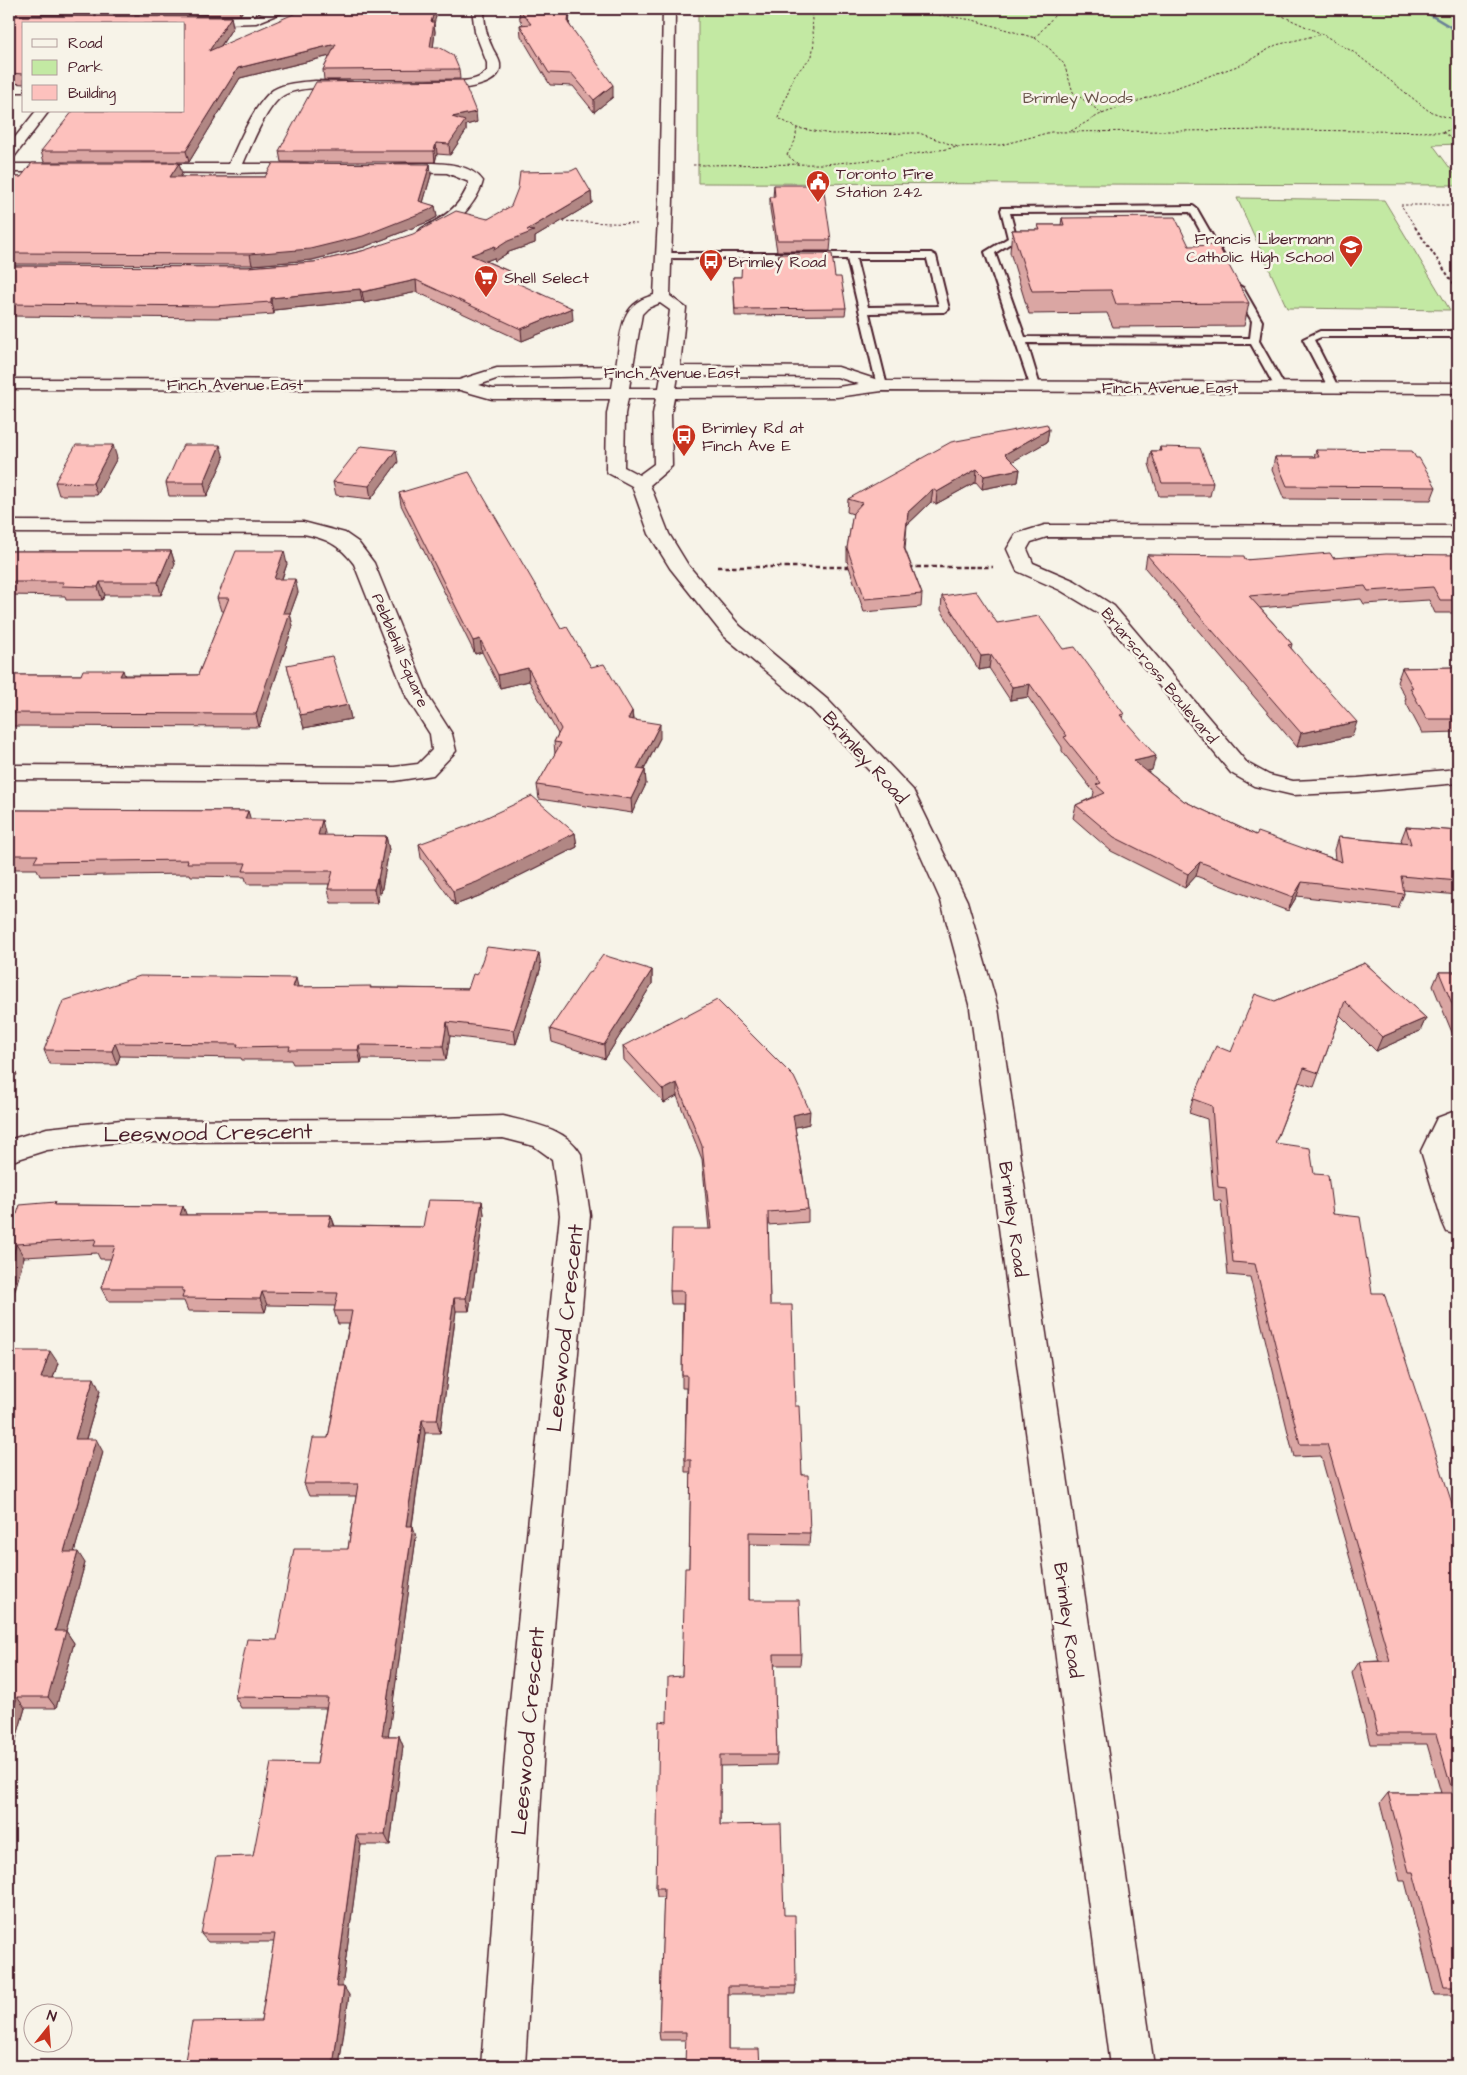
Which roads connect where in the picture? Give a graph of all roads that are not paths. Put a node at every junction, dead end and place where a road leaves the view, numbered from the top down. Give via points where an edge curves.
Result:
1 (282, 9) edge
2 (478, 9) edge
3 (669, 9) edge
4 (182, 21) edge
5 (365, 86) edge
6 (413, 86) edge
7 (9, 88) edge
8 (22, 88) edge
9 (42, 112) edge
10 (9, 154) edge
11 (9, 168) edge
12 (75, 168) edge
13 (124, 168) edge
14 (234, 168) junction
15 (320, 168) edge
16 (378, 168) edge
17 (410, 237) edge
18 (664, 256) junction
19 (851, 256) junction
20 (662, 298) junction
21 (863, 310) junction
22 (1458, 334) edge
23 (1021, 340) junction
24 (1254, 341) junction
25 (624, 371) junction
26 (670, 371) junction
27 (9, 384) edge
28 (461, 385) junction
29 (882, 386) junction
30 (1035, 386) junction
31 (1280, 387) junction
32 (1333, 387) junction
33 (1458, 388) edge
34 (665, 393) junction
35 (620, 394) junction
36 (640, 483) junction
37 (9, 527) edge
38 (1458, 532) edge
39 (9, 772) edge
40 (1458, 776) edge
41 (1458, 1121) edge
42 (9, 1151) edge
43 (1458, 1223) edge
44 (503, 2066) edge
45 (1132, 2066) edge

1 - 4 main road via 256,19
2 - 6 main road via 478,24 495,65 494,73 478,83
3 - 18 main road
5 - 14 main road via 291,88 275,95
7 - 8 main road
9 - 10 main road
11 - 12 main road
13 - 14 main road
14 - 15 main road
16 - 17 main road via 446,169 461,172 476,182 474,193 466,205 451,218
18 - 19 lane
18 - 20 main road
19 - 21 lane
19 - 21 lane via 931,256 944,309
20 - 25 main road via 637,308
20 - 26 main road via 678,308
21 - 29 lane
22 - 32 lane via 1320,334 1308,340
23 - 24 lane
23 - 24 lane via 990,252 1014,239 1006,210 1193,210 1257,321
23 - 30 lane
24 - 31 lane
25 - 26 main road, Finch Avenue East
25 - 28 main road, Finch Avenue East via 497,373
25 - 35 main road
26 - 29 main road, Finch Avenue East via 838,372
26 - 34 main road
27 - 28 main road, Finch Avenue East
28 - 35 main road, Finch Avenue East via 492,394
29 - 30 main road, Finch Avenue East
29 - 34 main road, Finch Avenue East via 837,392
30 - 31 main road, Finch Avenue East
31 - 32 main road, Finch Avenue East
32 - 33 main road, Finch Avenue East
34 - 35 main road, Finch Avenue East
34 - 36 main road via 663,466
35 - 36 main road via 616,414 615,469
36 - 45 main road, Brimley Road via 659,534 680,568 732,631 820,706 905,795 954,900 984,1008
37 - 39 main road, Pebblehill Square via 303,528 332,533 351,544 364,563 418,698 441,734 444,751 425,770 394,774
38 - 40 main road, Briarscross Boulevard via 1046,531 1023,538 1017,549 1024,567 1050,576 1108,610 1239,768 1262,781 1293,788
41 - 43 main road via 1447,1126 1436,1151
42 - 44 main road, Leeswood Crescent via 47,1138 121,1131 503,1127 542,1137 566,1154 575,1215 526,1731

